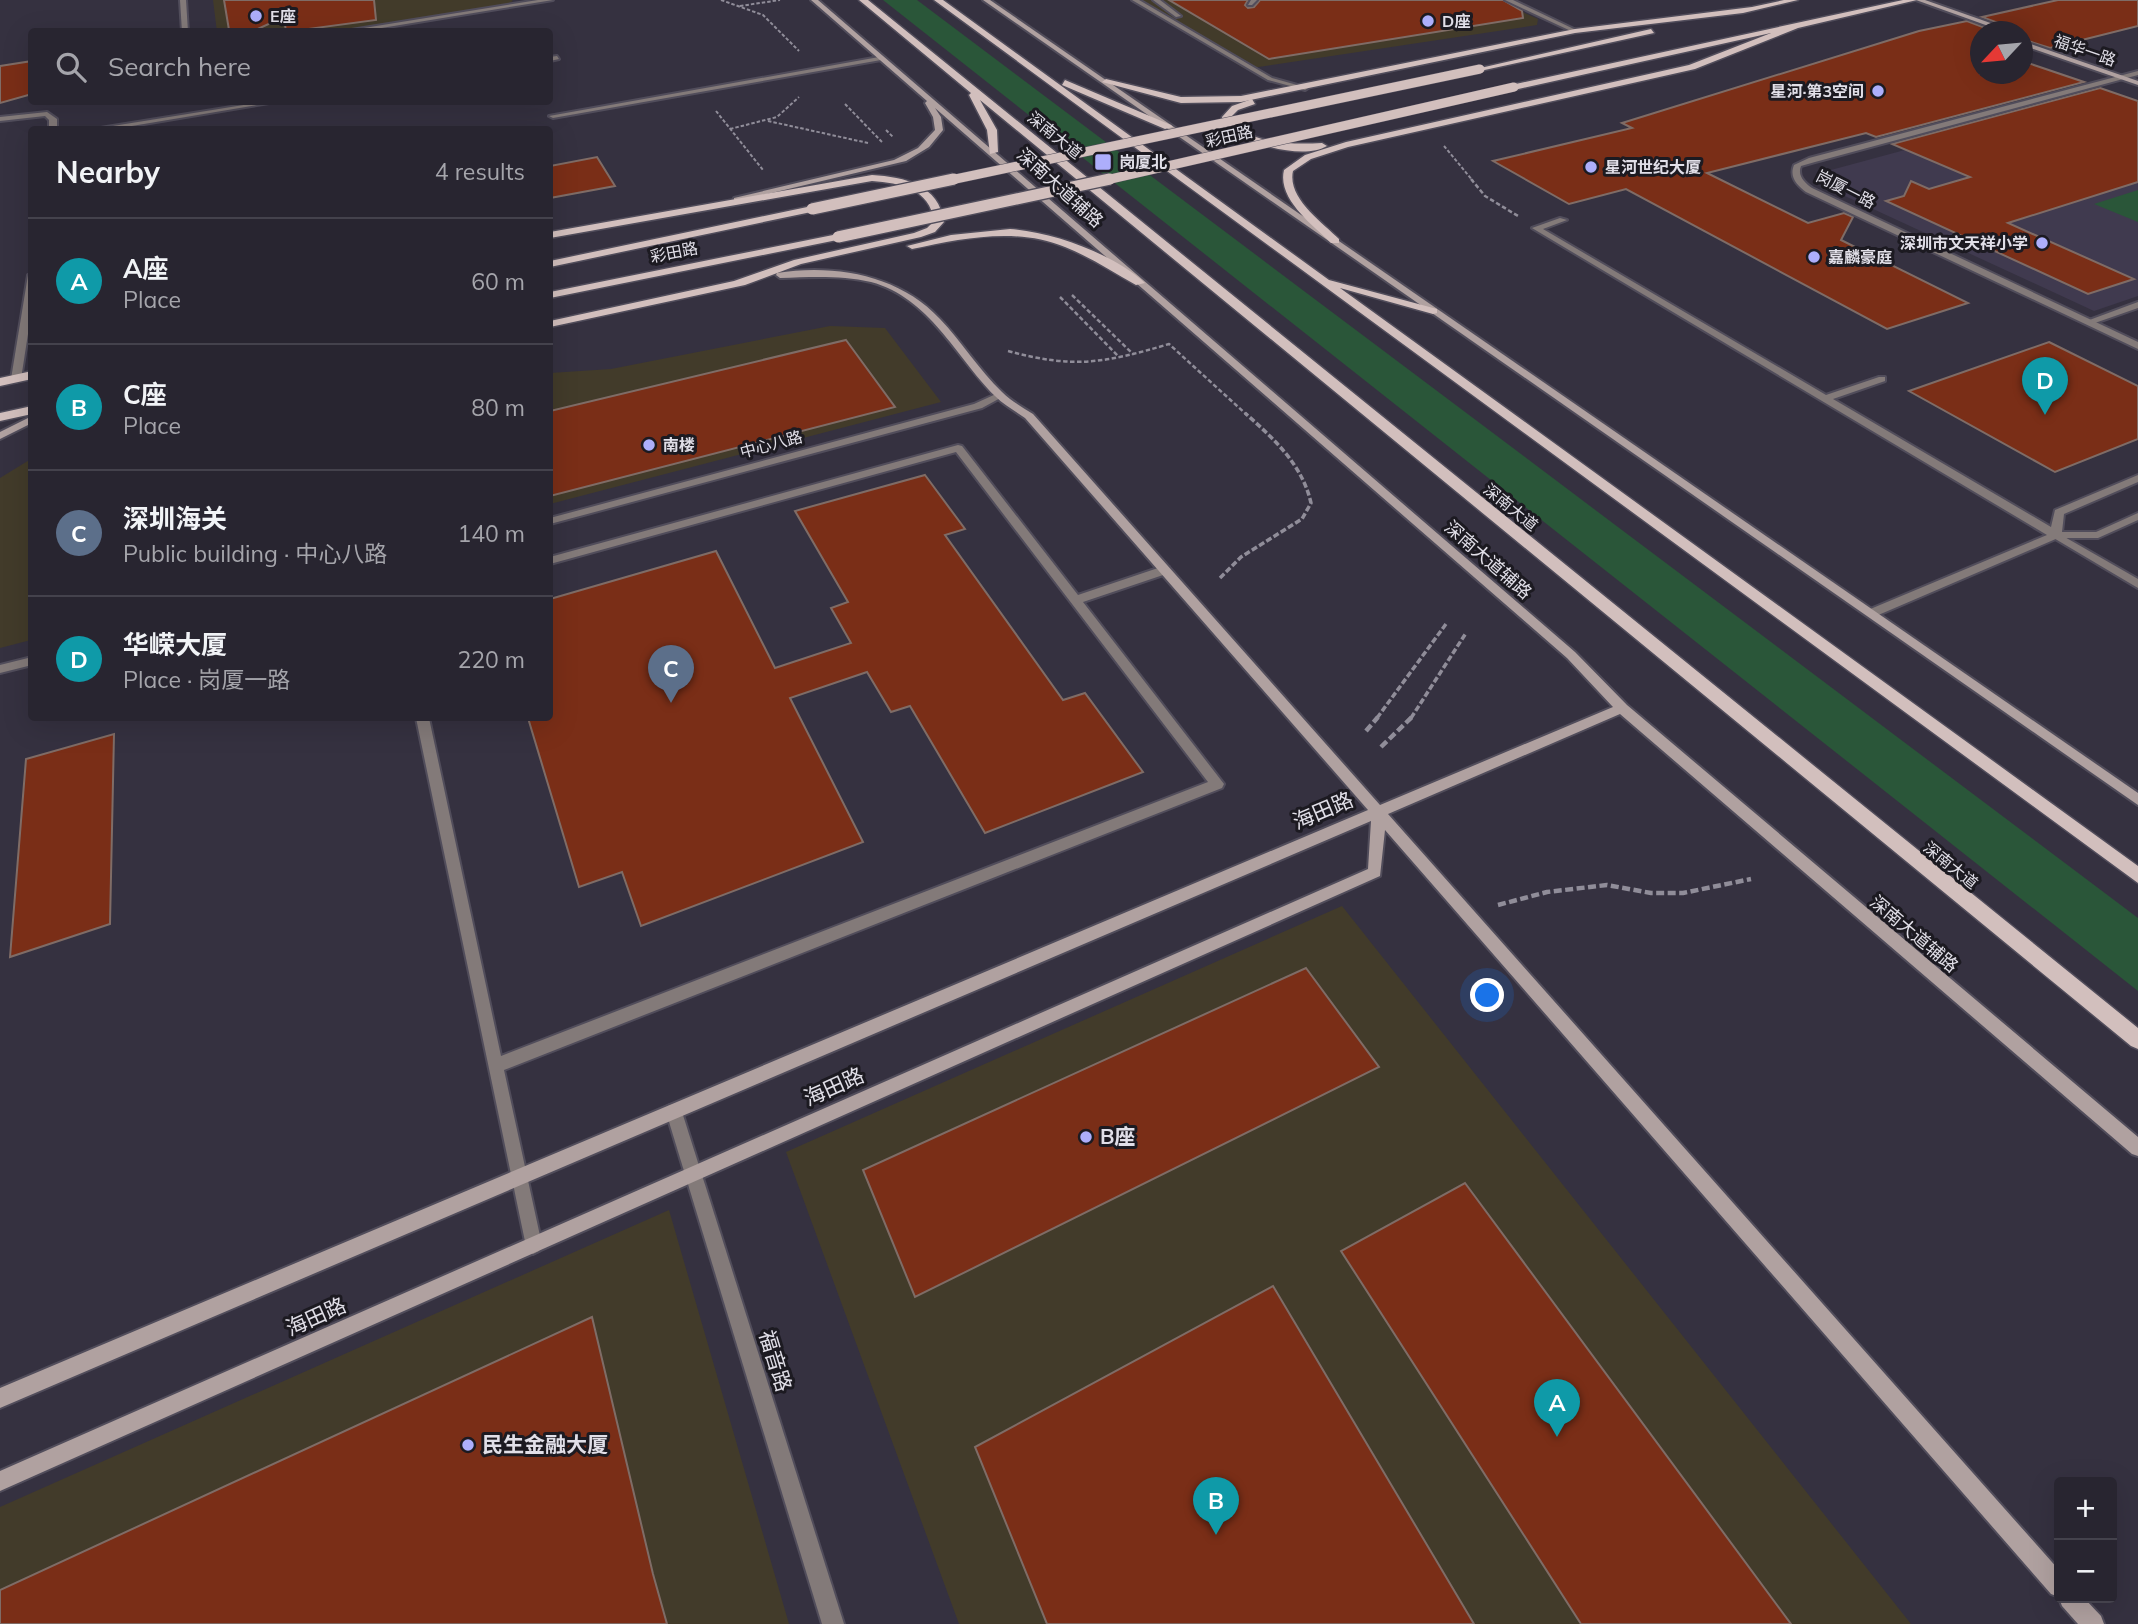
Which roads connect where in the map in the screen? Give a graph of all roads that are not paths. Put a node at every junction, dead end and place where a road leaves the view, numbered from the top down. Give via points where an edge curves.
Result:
1 (183, 0) edge
2 (550, 0) edge
3 (814, 0) edge
4 (848, 0) edge
5 (863, 0) edge
6 (986, 0) edge
7 (1135, 0) edge
8 (1156, 0) edge
9 (1508, 0) edge
10 (1794, 0) edge
11 (1919, 0) edge
12 (540, 1) edge
13 (1909, 1) edge
14 (943, 2) edge
15 (1752, 9) junction
16 (877, 12) junction
17 (1179, 16) dead end
18 (1980, 21) edge
19 (1970, 24) edge
20 (1794, 27) junction
21 (185, 28) edge
22 (368, 28) edge
23 (1575, 31) junction
24 (2033, 39) edge
25 (2033, 47) edge
26 (879, 59) junction
27 (1029, 66) junction
28 (2138, 76) edge
29 (2123, 78) junction
30 (1106, 82) junction
31 (916, 88) junction
32 (1305, 88) junction
33 (971, 89) junction
34 (1279, 93) junction
35 (253, 105) edge
36 (553, 116) dead end
37 (0, 119) edge
38 (53, 126) edge
39 (117, 126) edge
40 (1168, 127) junction
41 (1346, 145) junction
42 (993, 152) junction
43 (734, 201) junction
44 (1563, 220) dead end
45 (553, 235) edge
46 (1335, 241) junction
47 (553, 263) edge
48 (780, 275) junction
49 (1318, 278) junction
50 (1140, 283) junction
51 (736, 284) junction
52 (553, 294) edge
53 (28, 301) edge
54 (2138, 305) edge
55 (1433, 311) junction
56 (2089, 322) junction
57 (553, 323) edge
58 (2138, 346) edge
59 (28, 376) edge
60 (16, 379) junction
61 (1882, 379) dead end
62 (0, 383) edge
63 (999, 396) junction
64 (1824, 399) junction
65 (28, 411) edge
66 (0, 417) edge
67 (28, 421) edge
68 (0, 436) edge
69 (2138, 478) edge
70 (2138, 516) edge
71 (553, 520) edge
72 (2056, 536) junction
73 (553, 560) edge
74 (1165, 570) junction
75 (2138, 584) edge
76 (1075, 600) junction
77 (1872, 613) junction
78 (28, 662) edge
79 (0, 669) edge
80 (1622, 708) junction
81 (423, 721) edge
82 (2138, 800) edge
83 (1379, 812) junction
84 (2138, 876) edge
85 (2138, 1040) edge
86 (495, 1066) junction
87 (674, 1112) junction
88 (2138, 1148) edge
89 (694, 1174) junction
90 (519, 1177) junction
91 (533, 1245) junction
92 (0, 1398) edge
93 (0, 1481) edge
94 (2054, 1580) edge
95 (2074, 1603) edge
96 (833, 1624) edge
97 (2093, 1624) edge

1 - 21 street
2 - 12 street
3 - 26 main road, 深南大道辅路
4 - 16 main road
5 - 16 main road, 深南大道
6 - 30 main road
7 - 32 street via 1270,79
8 - 17 street
9 - 23 street
10 - 15 main road, 彩田路
11 - 18 main road
12 - 22 street
13 - 19 main road
13 - 20 main road, 彩田路
14 - 27 main road
15 - 23 main road
15 - 47 main road, 彩田路, bridge
16 - 33 main road, 深南大道
20 - 41 main road via 1738,51 1653,77
20 - 52 main road, 彩田路, bridge via 1226,155
23 - 32 main road
24 - 28 main road, 福华一路
25 - 29 main road, 福华一路
26 - 31 main road, 深南大道辅路
26 - 36 street
27 - 40 main road
27 - 49 main road
28 - 29 street, 岗厦一路
29 - 56 street, 岗厦一路 via 1812,160 1796,170 1799,182 1809,190
30 - 34 main road via 1161,97 1200,101
30 - 40 main road
31 - 42 main road, 深南大道辅路
31 - 43 main road via 937,117 939,130 930,146 897,162
32 - 34 main road
33 - 42 main road via 992,130
33 - 85 main road, 深南大道
34 - 41 main road via 1235,108 1226,117 1226,126 1255,142 1279,146
35 - 39 street
37 - 38 street via 47,114
40 - 46 main road
41 - 46 main road via 1308,157 1286,175 1291,195
42 - 50 main road, 深南大道辅路
43 - 45 main road
43 - 51 main road via 859,179 884,179 919,188 939,213 939,222 931,230 917,235 798,262
44 - 64 street via 1536,228
46 - 55 main road
48 - 50 main road via 954,237 1004,232 1066,243
48 - 51 main road
48 - 63 main road via 840,275 890,286 907,295 944,328
49 - 55 main road
49 - 84 main road
50 - 80 main road, 深南大道辅路 via 1571,655
51 - 57 main road
53 - 60 street
54 - 56 street
55 - 77 main road
56 - 58 street, 岗厦一路
59 - 60 main road
60 - 62 main road
61 - 64 street
63 - 71 street, 中心八路 via 978,406
63 - 74 main road via 1029,416
64 - 72 street
65 - 66 main road
67 - 68 main road
69 - 72 street via 2059,512
70 - 72 street via 2098,535
72 - 75 street
72 - 77 street
73 - 76 street via 958,448
74 - 76 street
74 - 83 main road
76 - 86 street via 1217,784
77 - 82 main road
78 - 79 street
80 - 83 main road
80 - 88 main road, 深南大道辅路
81 - 86 street
83 - 87 main road, 海田路
83 - 89 main road, 海田路 via 1375,872
83 - 94 main road
86 - 90 street
87 - 89 street, 福音路
87 - 90 main road, 海田路
89 - 91 main road, 海田路
89 - 96 street, 福音路
90 - 91 street
90 - 92 main road, 海田路
91 - 93 main road, 海田路
95 - 97 main road

